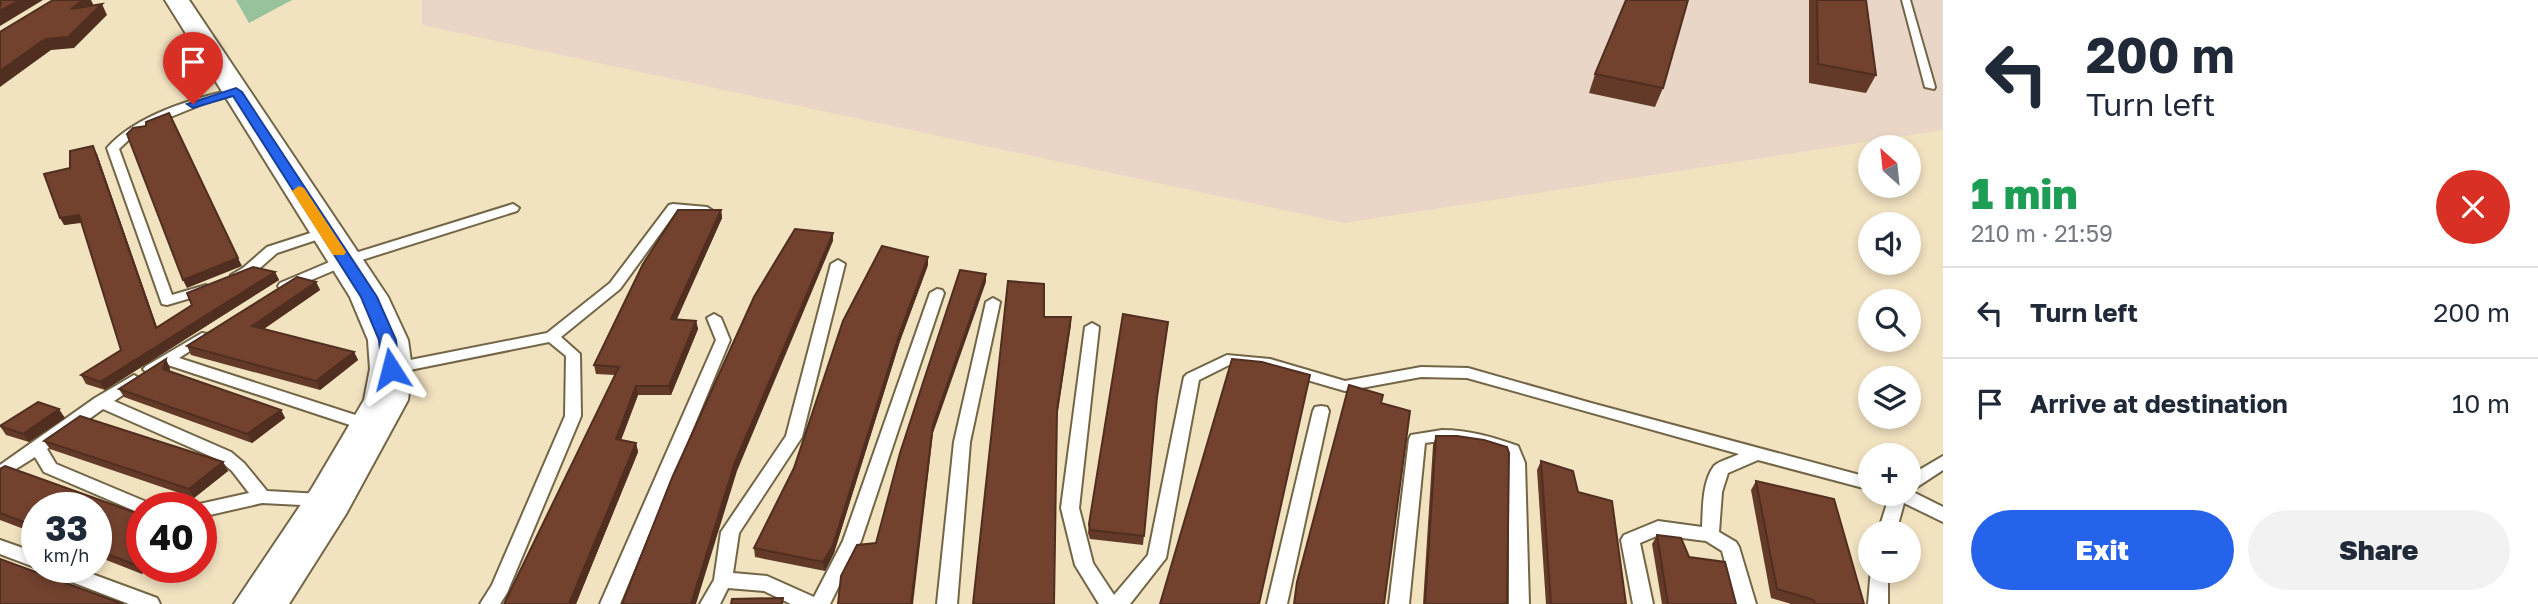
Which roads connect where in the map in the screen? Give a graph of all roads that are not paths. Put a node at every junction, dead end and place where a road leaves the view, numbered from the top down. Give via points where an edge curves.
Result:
1 (177, 0) edge
2 (1906, 0) edge
3 (1930, 86) dead end
4 (236, 92) junction
5 (513, 208) dead end
6 (707, 211) edge
7 (335, 246) junction
8 (838, 264) dead end
9 (937, 293) dead end
10 (271, 295) edge
11 (993, 302) dead end
12 (714, 318) dead end
13 (1092, 327) dead end
14 (213, 331) edge
15 (552, 337) junction
16 (166, 359) junction
17 (391, 369) junction
18 (101, 402) junction
19 (1321, 411) dead end
20 (371, 426) junction
21 (37, 447) junction
22 (1756, 453) junction
23 (1943, 462) edge
24 (0, 473) edge
25 (1921, 477) edge
26 (1858, 480) edge
27 (262, 497) junction
28 (126, 500) edge
29 (329, 501) junction
30 (1921, 504) edge
31 (217, 507) edge
32 (1943, 515) edge
33 (1710, 535) junction
34 (0, 547) edge
35 (21, 555) edge
36 (723, 580) junction
37 (95, 583) edge
38 (1879, 583) edge
39 (150, 604) edge
40 (261, 604) edge
41 (490, 604) edge
42 (610, 604) edge
43 (710, 604) edge
44 (809, 604) edge
45 (820, 604) edge
46 (947, 604) edge
47 (1110, 604) edge
48 (1118, 604) edge
49 (1277, 604) edge
50 (1399, 604) edge
51 (1519, 604) edge
52 (1643, 604) edge
53 (1746, 604) edge
54 (1878, 604) edge

1 - 4 street
2 - 3 lane
4 - 7 street
4 - 7 lane via 135,128 113,148 167,301 248,271 272,250
5 - 7 lane
6 - 15 lane via 673,208 615,286
7 - 10 lane
7 - 17 street via 369,297 388,340
8 - 36 lane via 794,437 730,531
9 - 45 lane via 852,541
11 - 46 lane via 961,442
12 - 42 lane via 723,340
13 - 47 lane via 1070,508 1084,565
14 - 16 lane
15 - 17 lane
15 - 41 lane via 573,354 573,416
16 - 18 lane
16 - 20 lane
17 - 20 street via 386,400
18 - 21 lane
18 - 27 lane via 225,456
19 - 49 lane
20 - 29 street
21 - 24 lane
21 - 28 lane via 50,468
22 - 26 lane
22 - 33 lane via 1721,469 1713,492
22 - 48 lane via 1468,373 1421,372 1345,386 1270,364 1227,360 1192,377 1157,558
23 - 25 lane
27 - 29 lane
27 - 31 lane
29 - 40 street
30 - 32 lane
33 - 52 lane via 1658,528 1630,540
33 - 53 lane via 1730,547
34 - 35 lane
36 - 43 lane
36 - 44 lane via 767,584
37 - 39 lane
38 - 54 lane
50 - 51 lane via 1417,439 1440,434 1481,438 1512,450 1517,463

